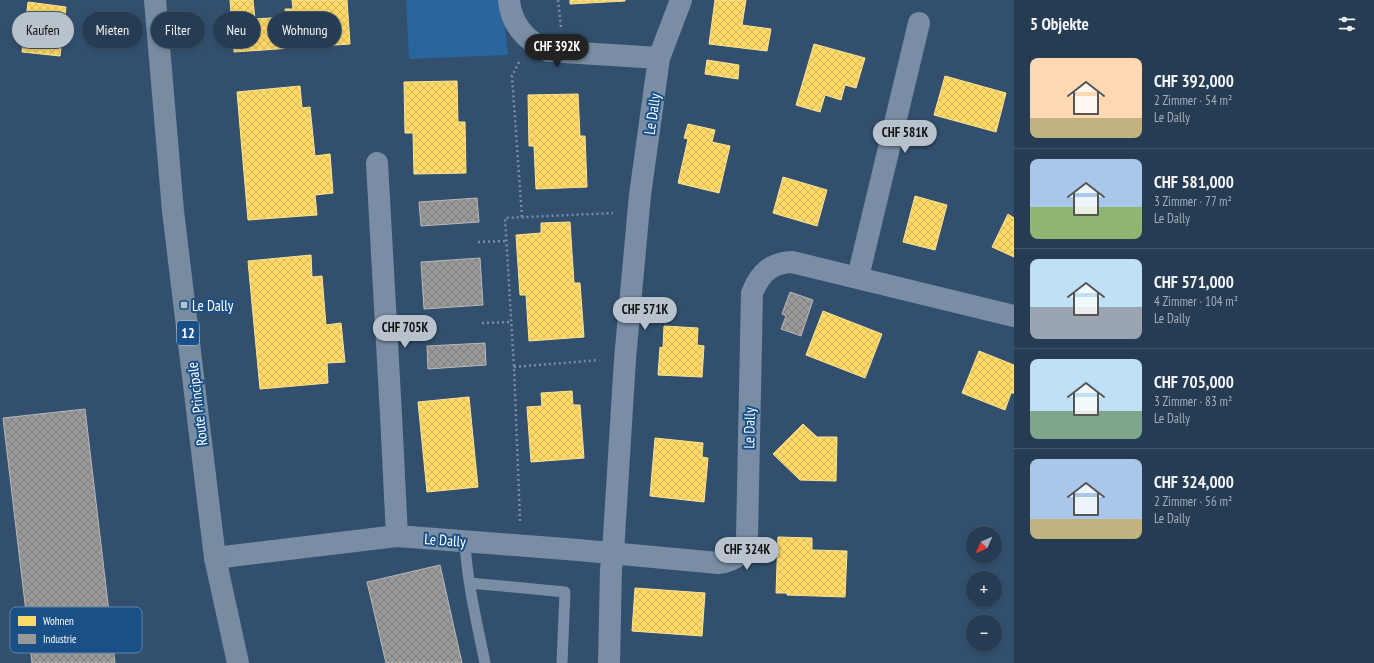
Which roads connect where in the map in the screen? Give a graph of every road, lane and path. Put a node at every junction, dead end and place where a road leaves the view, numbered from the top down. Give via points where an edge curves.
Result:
1 (155, 0) edge
2 (509, 0) edge
3 (681, 0) edge
4 (919, 23) dead end
5 (529, 40) junction
6 (660, 58) junction
7 (377, 163) dead end
8 (639, 212) junction
9 (522, 217) junction
10 (506, 241) junction
11 (478, 242) dead end
12 (858, 277) junction
13 (1014, 316) edge
14 (511, 322) junction
15 (482, 324) dead end
16 (625, 359) junction
17 (514, 367) junction
18 (396, 536) junction
19 (465, 542) junction
20 (521, 546) junction
21 (613, 553) junction
22 (215, 558) junction
23 (470, 583) junction
24 (238, 663) edge
25 (485, 663) edge
26 (562, 663) edge
27 (609, 663) edge

1 - 22 main road, Route Principale / 12 via 173,211
2 - 5 street via 517,26
3 - 6 street, Le Dally
4 - 12 street
5 - 6 street via 548,51
5 - 9 path via 512,76
6 - 8 street, Le Dally
7 - 18 street
8 - 9 path
8 - 16 street, Le Dally
9 - 10 path via 505,218
10 - 11 path
10 - 14 path
12 - 13 street, Le Dally
12 - 21 street, Le Dally via 782,262 772,267 757,281 752,293 747,537 738,557 718,563
14 - 15 path
14 - 17 path
16 - 17 path
16 - 21 street, Le Dally
17 - 20 path
18 - 19 street, Le Dally
18 - 22 street, Le Dally
19 - 20 street, Le Dally
19 - 23 lane
20 - 21 street, Le Dally
21 - 27 street, Le Dally
22 - 24 main road, Route Principale / 12
23 - 25 lane
23 - 26 lane via 565,592

